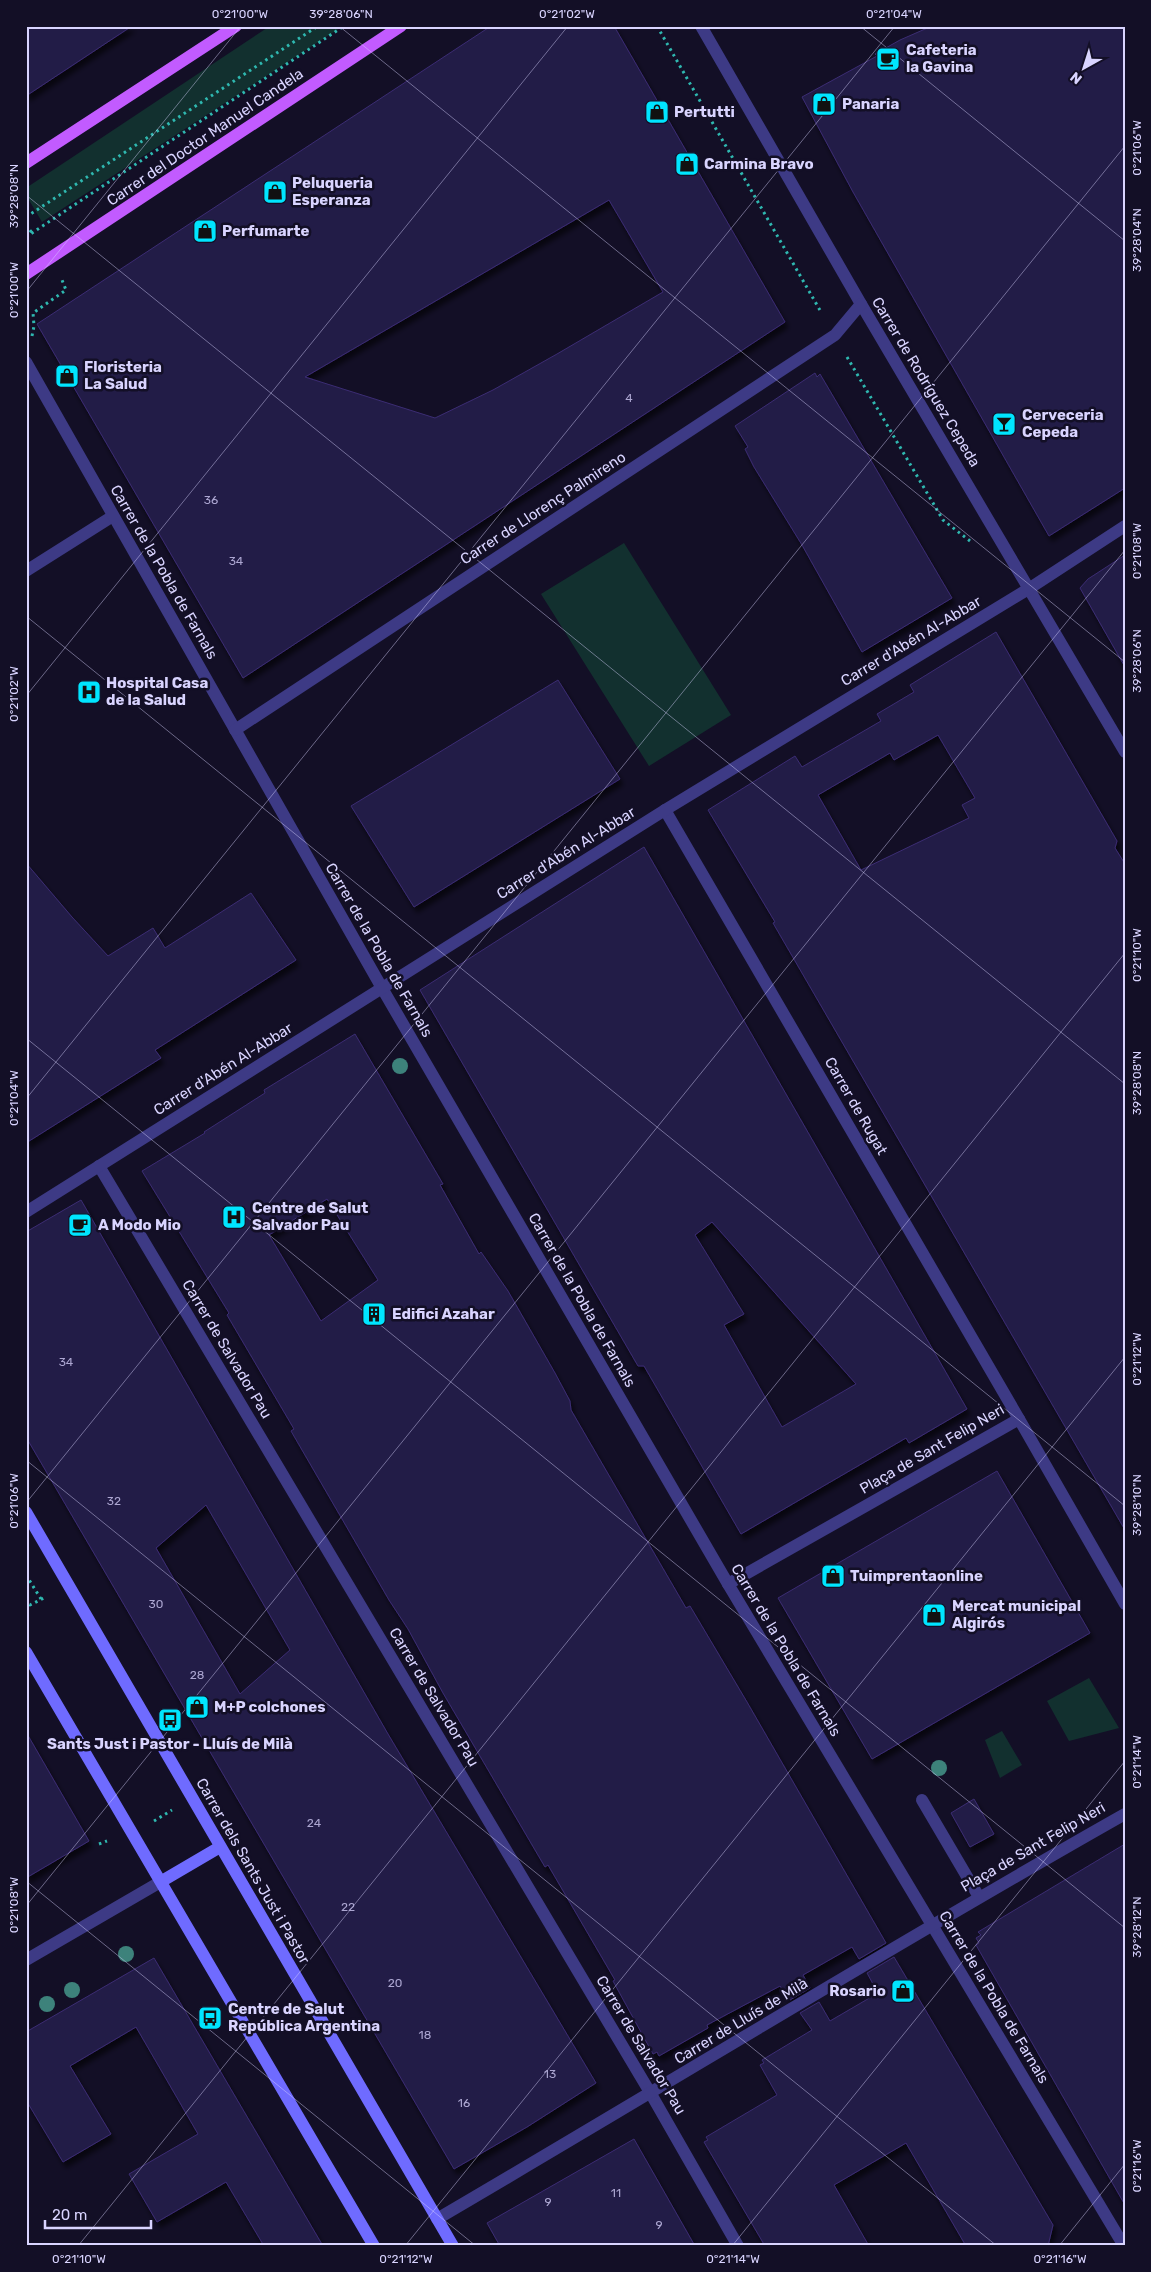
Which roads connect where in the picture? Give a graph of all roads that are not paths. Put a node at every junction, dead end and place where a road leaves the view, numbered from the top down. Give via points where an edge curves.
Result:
1 (236, 26) edge
2 (401, 26) edge
3 (702, 26) edge
4 (26, 163) edge
5 (26, 274) edge
6 (861, 304) junction
7 (26, 362) edge
8 (113, 516) junction
9 (1125, 526) edge
10 (26, 571) edge
11 (1030, 588) junction
12 (234, 730) junction
13 (1125, 752) edge
14 (666, 810) junction
15 (382, 988) junction
16 (99, 1166) junction
17 (26, 1212) edge
18 (1019, 1419) junction
19 (26, 1512) edge
20 (728, 1584) junction
21 (1125, 1604) edge
22 (26, 1652) edge
23 (922, 1800) dead end
24 (1125, 1814) edge
25 (220, 1847) junction
26 (162, 1881) junction
27 (979, 1897) junction
28 (931, 1924) junction
29 (26, 1960) edge
30 (651, 2094) junction
31 (437, 2219) junction
32 (374, 2246) edge
33 (452, 2246) edge
34 (738, 2246) edge
35 (1124, 2246) edge

1 - 4 main road
2 - 5 main road, Carrer del Doctor Manuel Candela
3 - 6 street, Carrer de Rodríguez Cepeda
6 - 11 street, Carrer de Rodríguez Cepeda
6 - 12 street, Carrer de Llorenç Palmireno via 835,336
7 - 8 street, Carrer de la Pobla de Farnals
8 - 10 street
8 - 12 street, Carrer de la Pobla de Farnals
9 - 11 street, Carrer d'Abén Al-Abbar
11 - 13 street, Carrer de Rodríguez Cepeda
11 - 14 street, Carrer d'Abén Al-Abbar
12 - 15 street, Carrer de la Pobla de Farnals
14 - 15 street, Carrer d'Abén Al-Abbar
14 - 18 street, Carrer de Rugat
15 - 16 street, Carrer d'Abén Al-Abbar
15 - 20 street, Carrer de la Pobla de Farnals
16 - 17 street, Carrer d'Abén Al-Abbar
16 - 30 street, Carrer de Salvador Pau
18 - 20 street, Plaça de Sant Felip Neri
18 - 21 street, Plaça de Sant Felip Neri
19 - 25 street, Carrer dels Sants Just i Pastor
20 - 28 street, Carrer de la Pobla de Farnals
22 - 26 street
23 - 27 street
24 - 27 street, Plaça de Sant Felip Neri
25 - 26 street
25 - 31 street, Carrer dels Sants Just i Pastor
26 - 29 street
26 - 32 street
27 - 28 street, Plaça de Sant Felip Neri
28 - 30 street, Carrer de Lluís de Milà
28 - 35 street, Carrer de la Pobla de Farnals
30 - 31 street, Carrer de Lluís de Milà
30 - 34 street, Carrer de Salvador Pau
31 - 33 street, Carrer dels Sants Just i Pastor

